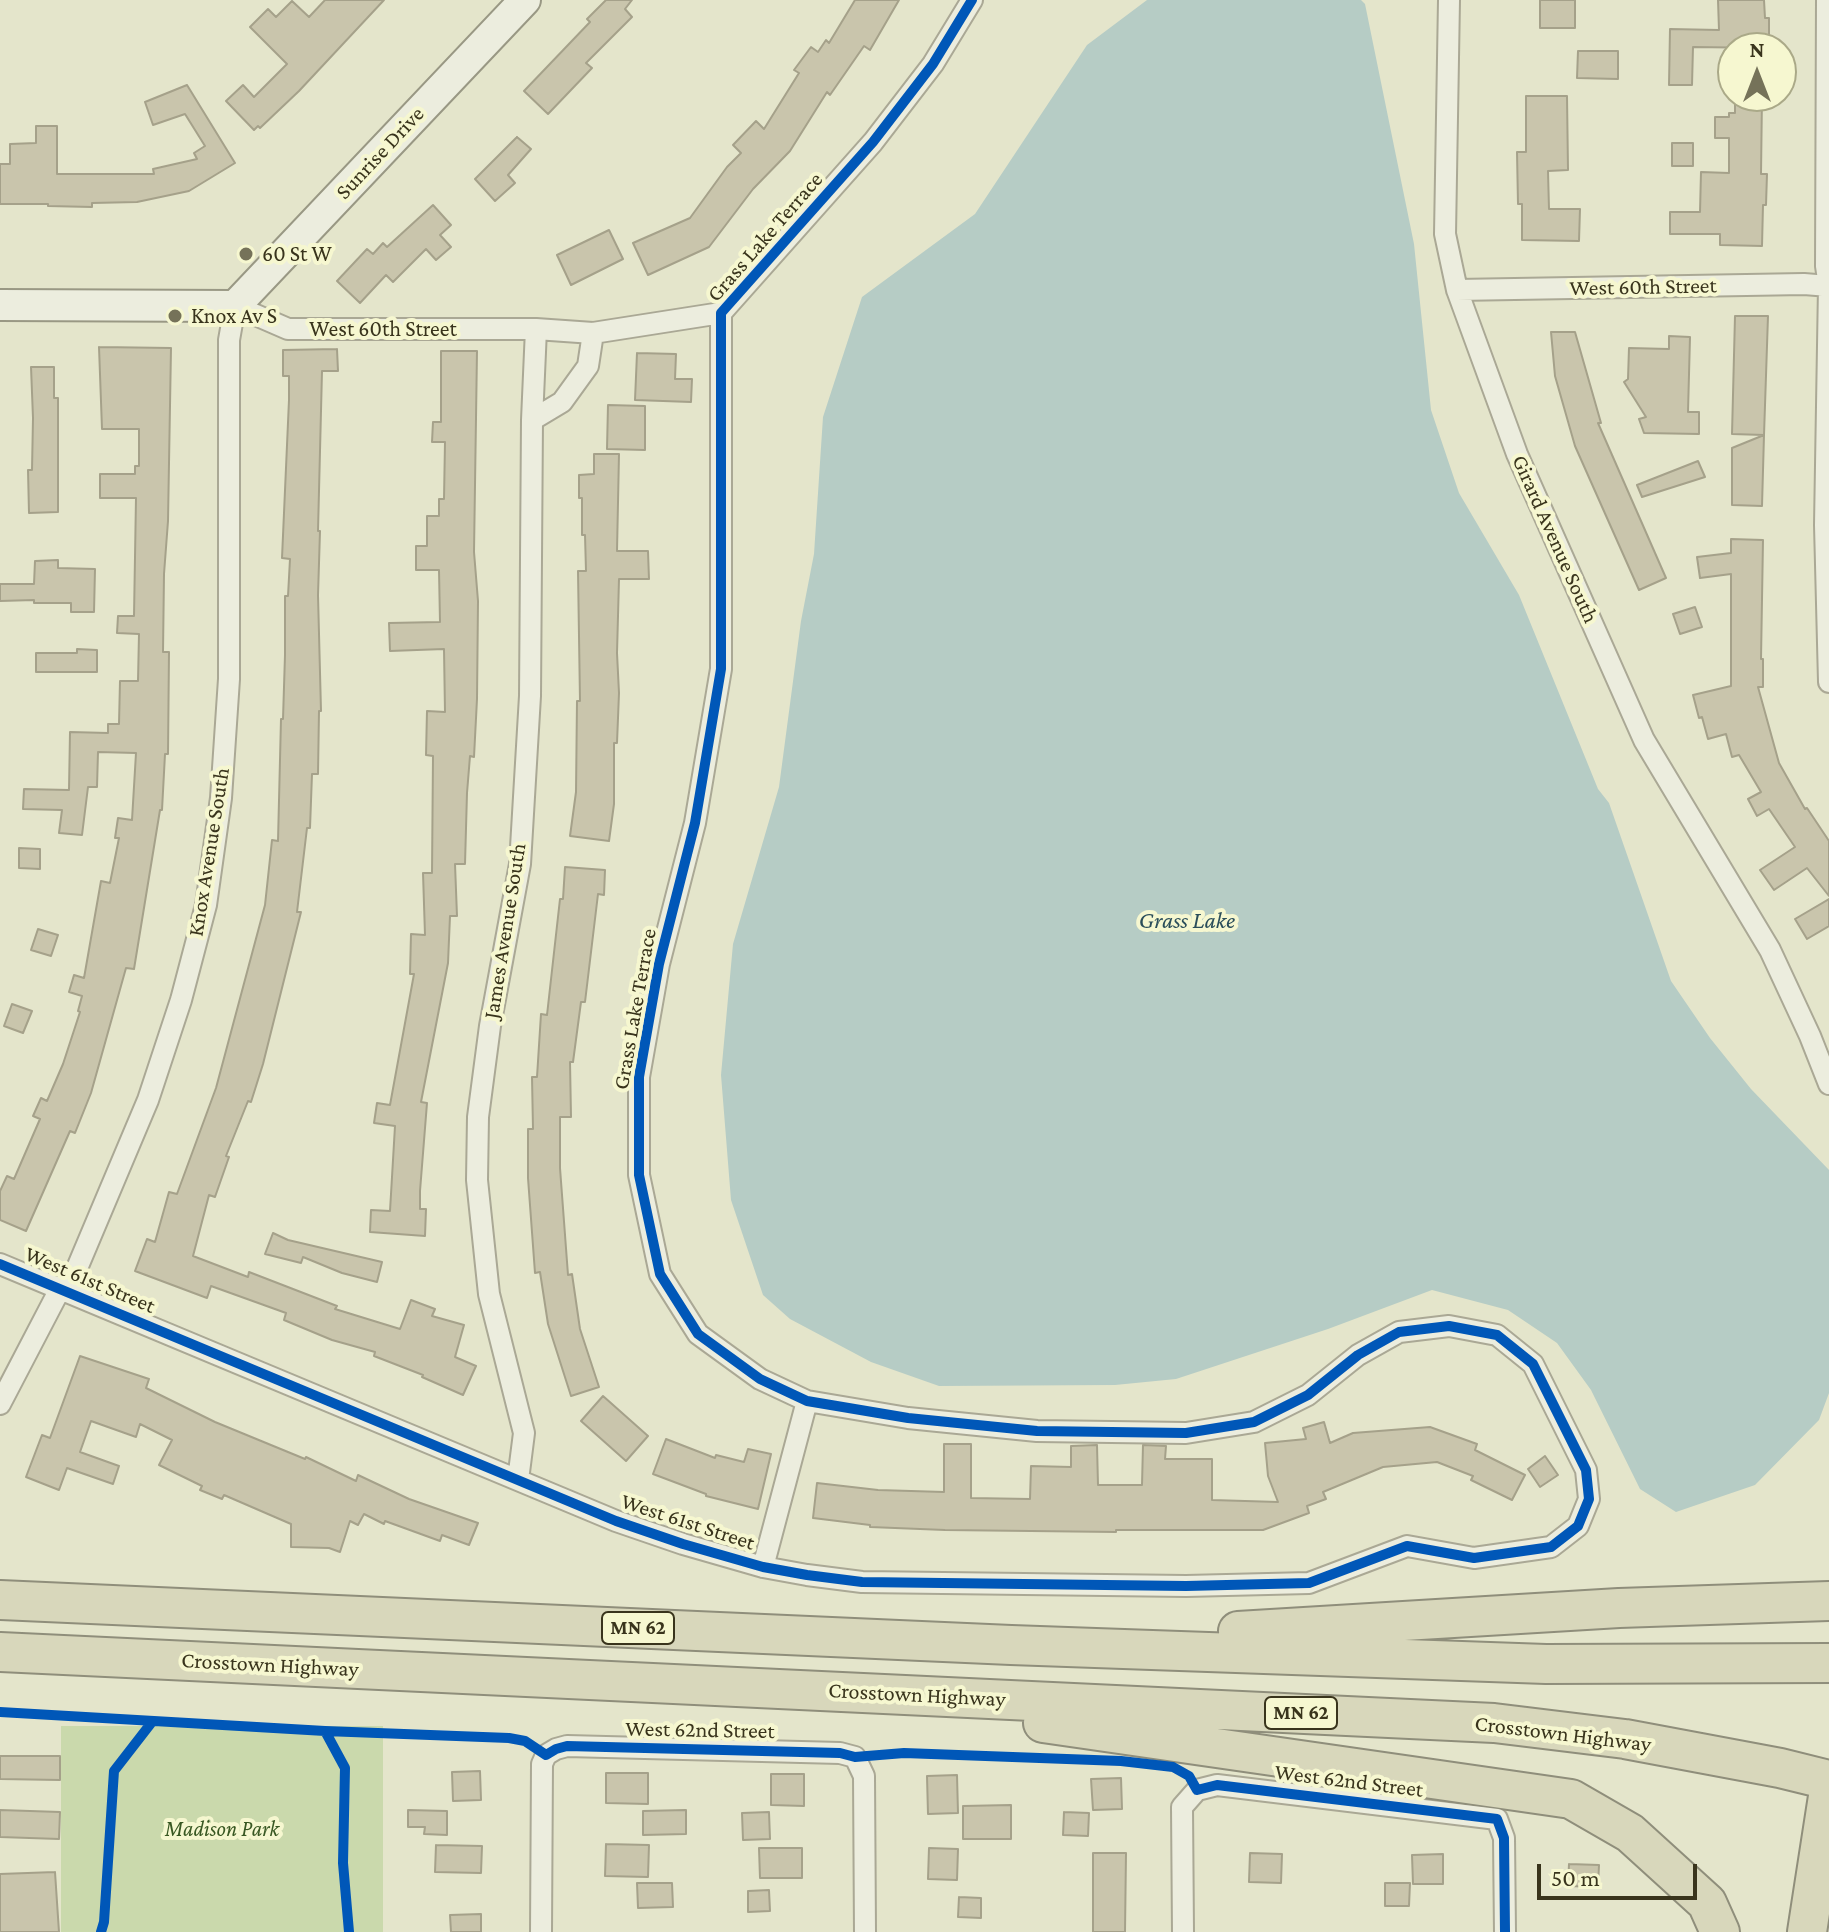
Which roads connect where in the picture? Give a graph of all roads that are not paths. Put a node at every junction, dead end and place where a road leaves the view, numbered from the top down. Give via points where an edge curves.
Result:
1 (525, 0) edge
2 (972, 0) edge
3 (1449, 0) edge
4 (1827, 0) edge
5 (1829, 286) edge
6 (1457, 290) junction
7 (0, 305) edge
8 (235, 306) junction
9 (721, 313) junction
10 (536, 329) junction
11 (593, 333) junction
12 (532, 420) junction
13 (1829, 682) edge
14 (1820, 1034) edge
15 (1829, 1084) edge
16 (0, 1264) edge
17 (60, 1289) junction
18 (807, 1401) junction
19 (0, 1404) edge
20 (518, 1480) junction
21 (1407, 1546) joint
22 (763, 1567) junction
23 (0, 1598) edge
24 (1819, 1600) edge
25 (1011, 1645) junction
26 (0, 1652) edge
27 (1812, 1663) edge
28 (818, 1690) junction
29 (1829, 1780) edge
30 (1829, 1790) edge
31 (541, 1932) edge
32 (865, 1932) edge
33 (1183, 1932) edge
34 (1505, 1932) edge
35 (1720, 1932) edge
36 (1807, 1932) edge

1 - 8 street, Sunrise Drive
2 - 9 street, Grass Lake Terrace via 933,64 873,142
3 - 6 street, Girard Avenue South via 1445,234
4 - 5 street
5 - 6 street, West 60th Street
5 - 13 street
6 - 14 street, Girard Avenue South via 1517,454 1644,740
7 - 8 street, West 60th Street
8 - 10 street, West 60th Street via 288,329
8 - 17 street, Knox Avenue South via 229,340 229,679 221,798 206,905 148,1100 75,1273
9 - 11 street, West 60th Street
9 - 18 street, Grass Lake Terrace via 721,669 695,823 659,964 639,1077 639,1175 660,1274 698,1334 760,1379
10 - 11 street, West 60th Street
10 - 12 street, James Avenue South
11 - 12 street via 588,366 562,402
12 - 20 street, James Avenue South via 530,696 520,864 490,1026 478,1117 477,1180 489,1294 524,1433
14 - 15 street, Girard Avenue South
16 - 17 street, West 61st Street
17 - 19 street, Knox Avenue South
17 - 20 street, West 61st Street
18 - 21 street, Grass Lake Terrace via 1037,1431 1186,1433 1254,1422 1308,1395 1358,1355 1399,1332 1449,1326 1497,1335 1533,1364 1586,1470 1589,1499 1578,1526 1551,1547 1474,1558
18 - 22 street
20 - 22 street, West 61st Street via 616,1521
21 - 22 street, West 61st Street via 1309,1583 862,1582
23 - 25 highway, MN 62
24 - 25 highway
25 - 27 highway, MN 62 via 1546,1664
26 - 28 highway, Crosstown Highway / MN 62
28 - 29 highway, Crosstown Highway / MN 62 via 1494,1723 1625,1739
28 - 35 highway via 1571,1799 1630,1833 1707,1903
30 - 36 highway
31 - 32 street, West 62nd Street via 541,1777 546,1755 567,1746 855,1757 864,1776
33 - 34 street, West 62nd Street via 1182,1807 1197,1790 1217,1785 1497,1819 1504,1838

